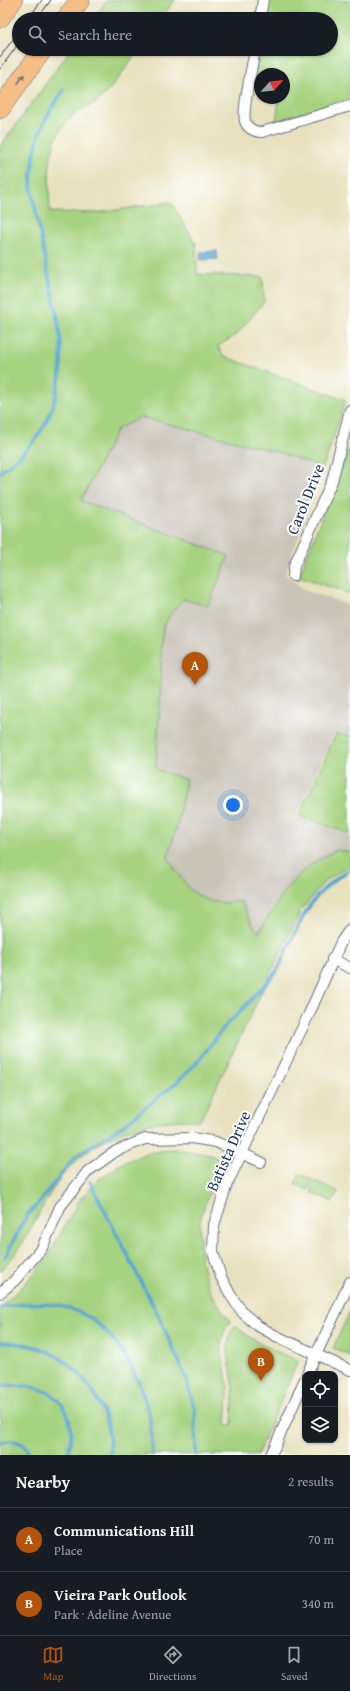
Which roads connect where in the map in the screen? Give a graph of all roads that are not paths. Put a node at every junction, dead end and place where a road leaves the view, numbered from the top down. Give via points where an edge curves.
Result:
1 (13, 0) edge
2 (80, 0) edge
3 (263, 0) edge
4 (71, 12) edge
5 (261, 12) edge
6 (0, 18) edge
7 (38, 56) edge
8 (254, 56) edge
9 (350, 106) edge
10 (0, 110) edge
11 (350, 410) edge
12 (293, 576) dead end
13 (350, 929) edge
14 (332, 959) junction
15 (350, 968) edge
16 (242, 1153) junction
17 (261, 1162) dead end
18 (350, 1282) edge
19 (0, 1293) edge
20 (316, 1355) junction
21 (350, 1370) edge
22 (308, 1371) edge
23 (302, 1386) edge
24 (271, 1455) edge

1 - 6 highway
2 - 4 highway
3 - 5 street
10 -> 7 highway
8 - 9 street via 245,111 245,122 250,129 262,132
11 - 12 street, Carol Drive via 332,481 294,566
13 - 14 street, Batista Drive
14 - 15 street
14 - 16 street, Batista Drive via 309,1014
16 - 17 street
16 - 19 street via 216,1142 192,1138 145,1139 116,1151 88,1171 60,1207 42,1248 14,1281
16 - 20 street, Batista Drive via 227,1184 214,1225 213,1252 221,1277 243,1313 258,1326
18 - 20 street
20 - 21 street, Batista Drive
20 - 22 street
23 - 24 street

